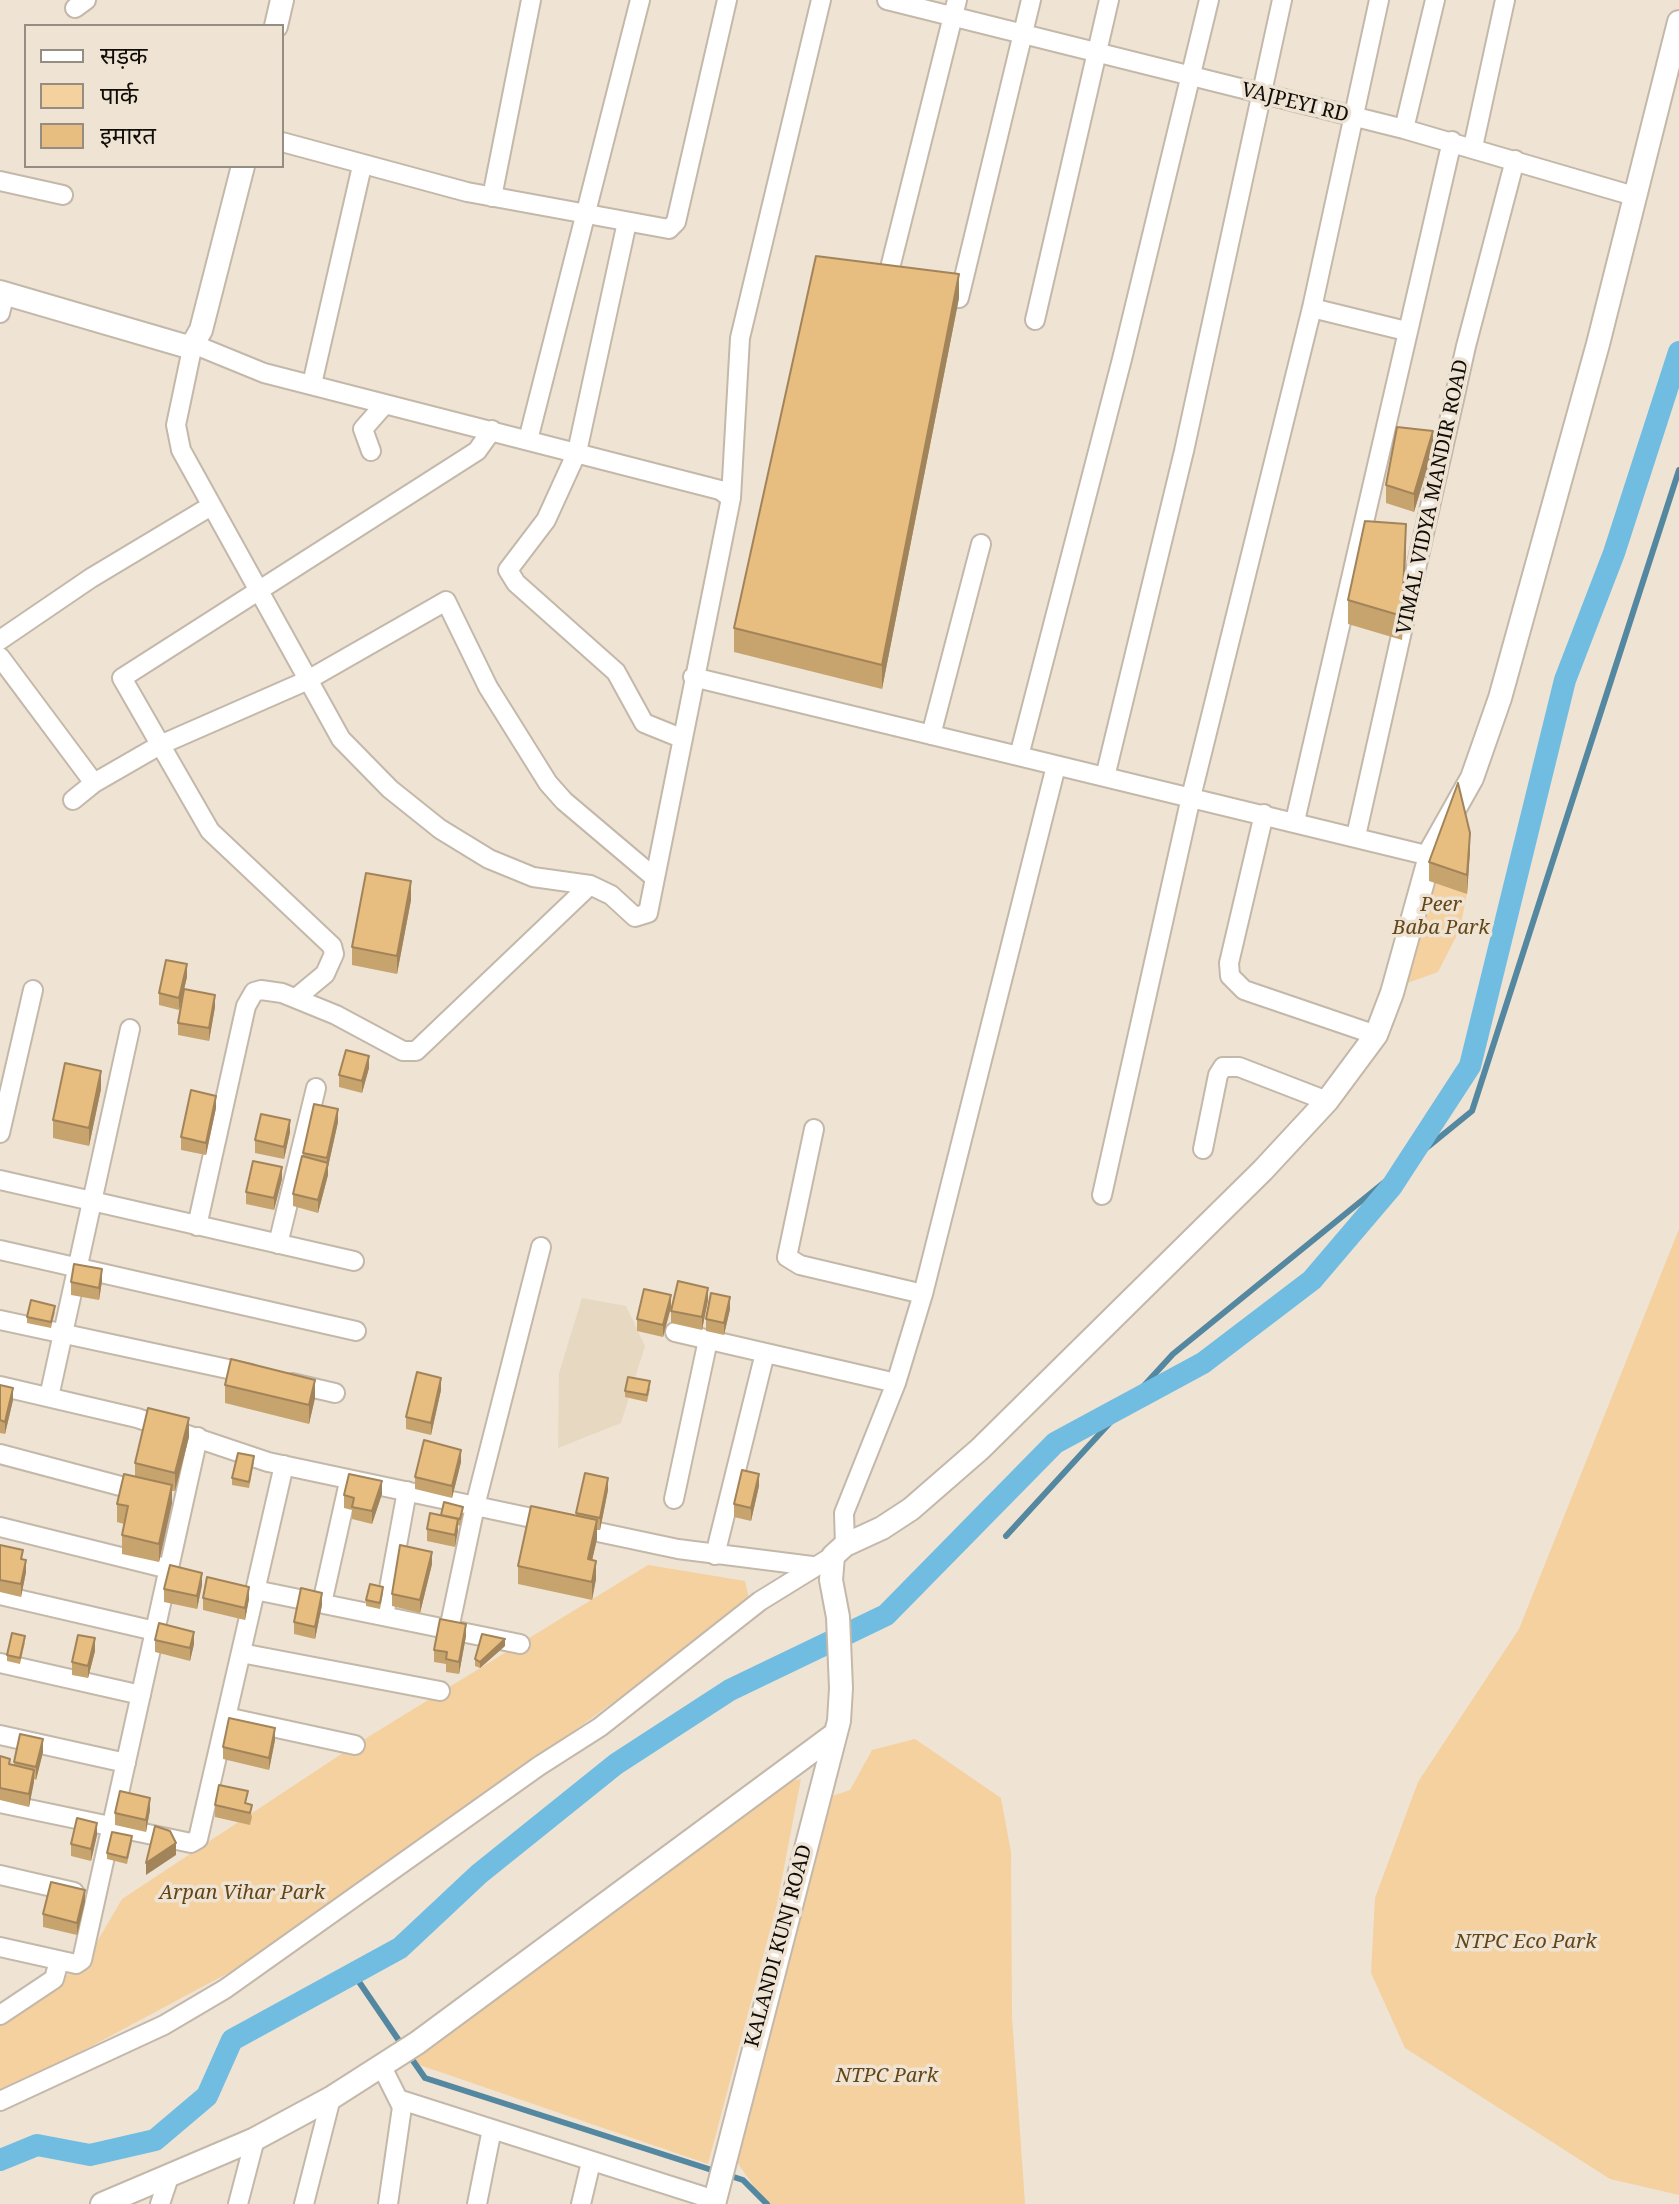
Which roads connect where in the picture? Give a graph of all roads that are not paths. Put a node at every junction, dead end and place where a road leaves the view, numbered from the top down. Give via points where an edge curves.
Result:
1 (282, 0) edge
2 (531, 0) edge
3 (640, 0) edge
4 (727, 0) edge
5 (821, 0) edge
6 (887, 0) edge
7 (1031, 0) edge
8 (1109, 0) edge
9 (1209, 0) edge
10 (1282, 0) edge
11 (1379, 0) edge
12 (1435, 0) edge
13 (1505, 0) edge
14 (956, 8) edge
15 (1679, 22) edge
16 (276, 24) edge
17 (1024, 33) junction
18 (1097, 53) junction
19 (1191, 78) junction
20 (1259, 94) junction
21 (1352, 117) junction
22 (1404, 129) junction
23 (1452, 141) junction
24 (284, 143) edge
25 (1473, 147) junction
26 (1515, 160) junction
27 (362, 166) junction
28 (242, 168) edge
29 (0, 181) edge
30 (63, 195) dead end
31 (1634, 196) junction
32 (492, 197) junction
33 (586, 214) junction
34 (627, 222) junction
35 (891, 264) edge
36 (959, 298) edge
37 (2, 299) edge
38 (1312, 308) junction
39 (1035, 320) dead end
40 (1406, 331) junction
41 (193, 344) junction
42 (312, 384) junction
43 (385, 404) junction
44 (492, 430) junction
45 (528, 440) junction
46 (371, 451) dead end
47 (577, 452) junction
48 (731, 498) junction
49 (211, 506) junction
50 (981, 544) dead end
51 (257, 590) junction
52 (0, 640) edge
53 (0, 657) edge
54 (693, 677) junction
55 (306, 681) junction
56 (931, 735) junction
57 (681, 738) junction
58 (160, 745) junction
59 (1019, 756) junction
60 (1056, 766) junction
61 (1105, 777) junction
62 (94, 783) junction
63 (1191, 797) junction
64 (73, 800) dead end
65 (1264, 814) junction
66 (1295, 821) junction
67 (1356, 836) junction
68 (1430, 856) junction
69 (655, 878) junction
70 (590, 885) junction
71 (33, 990) dead end
72 (296, 998) junction
73 (130, 1029) dead end
74 (1376, 1035) junction
75 (316, 1088) dead end
76 (1327, 1101) junction
77 (814, 1129) dead end
78 (0, 1133) edge
79 (1203, 1149) dead end
80 (0, 1180) edge
81 (1102, 1195) dead end
82 (90, 1202) junction
83 (197, 1226) junction
84 (278, 1244) junction
85 (541, 1247) dead end
86 (0, 1250) edge
87 (354, 1261) dead end
88 (75, 1268) junction
89 (923, 1294) junction
90 (0, 1320) edge
91 (356, 1331) dead end
92 (675, 1332) dead end
93 (61, 1335) junction
94 (708, 1340) junction
95 (765, 1353) junction
96 (896, 1383) junction
97 (0, 1386) edge
98 (335, 1393) dead end
99 (49, 1397) junction
100 (198, 1437) junction
101 (0, 1454) edge
102 (284, 1465) junction
103 (350, 1479) junction
104 (407, 1491) junction
105 (674, 1499) dead end
106 (184, 1502) junction
107 (475, 1506) junction
108 (0, 1527) edge
109 (839, 1550) junction
110 (715, 1555) junction
111 (812, 1566) junction
112 (169, 1569) junction
113 (255, 1590) junction
114 (0, 1595) edge
115 (322, 1603) junction
116 (384, 1616) junction
117 (449, 1629) junction
118 (155, 1631) junction
119 (520, 1644) dead end
120 (241, 1653) junction
121 (0, 1663) edge
122 (440, 1691) dead end
123 (141, 1695) junction
124 (226, 1717) junction
125 (835, 1734) junction
126 (0, 1735) edge
127 (355, 1745) dead end
128 (126, 1763) junction
129 (0, 1803) edge
130 (112, 1828) junction
131 (0, 1875) edge
132 (97, 1897) junction
133 (0, 1947) edge
134 (59, 1961) junction
135 (0, 2015) edge
136 (399, 2054) junction
137 (331, 2098) junction
138 (401, 2100) junction
139 (0, 2101) edge
140 (492, 2129) junction
141 (255, 2139) junction
142 (591, 2162) junction
143 (169, 2177) junction
144 (718, 2188) edge
145 (102, 2204) edge
146 (160, 2204) edge
147 (238, 2204) edge
148 (304, 2204) edge
149 (388, 2204) edge
150 (477, 2204) edge
151 (581, 2204) edge

1 - 16 street
2 - 32 street
3 - 33 street
4 - 34 street via 676,222 662,230
5 - 48 street via 740,338
6 - 14 street, VAJPEYI RD
7 - 17 street
8 - 18 street
9 - 19 street
10 - 20 street
11 - 21 street
12 - 22 street
13 - 25 street
14 - 17 street, VAJPEYI RD
14 - 35 street
15 - 31 street
17 - 18 street, VAJPEYI RD
17 - 36 street
18 - 19 street, VAJPEYI RD
18 - 39 street
19 - 20 street, VAJPEYI RD
19 - 59 street
20 - 21 street, VAJPEYI RD
20 - 61 street via 1184,451
21 - 22 street, VAJPEYI RD
21 - 38 street
22 - 23 street, VAJPEYI RD
23 - 25 street, VAJPEYI RD
23 - 40 street
24 - 27 street
25 - 26 street, VAJPEYI RD
26 - 31 street, VAJPEYI RD
26 - 67 street, VIMAL VIDYA MANDIR ROAD via 1466,346
27 - 32 street
27 - 42 street
28 - 41 street
29 - 30 street
31 - 68 street via 1500,698 1472,778
32 - 33 street
33 - 34 street
33 - 45 street
34 - 47 street
37 - 41 street
38 - 40 street
38 - 63 street
40 - 66 street
41 - 42 street via 264,373
41 - 49 street via 176,436
42 - 43 street
43 - 44 street
43 - 46 street via 363,429
44 - 45 street
44 - 51 street via 477,451
45 - 47 street
47 - 48 street via 720,490
47 - 57 street via 546,520 511,562 511,577 616,672 644,723
48 - 54 street
49 - 51 street
49 - 52 street
50 - 56 street
51 - 55 street
51 - 58 street via 122,678
53 - 62 street
54 - 56 street
54 - 57 street
55 - 58 street
55 - 69 street via 446,601 488,687 548,783
55 - 70 street via 328,720 365,766 440,829 522,873
56 - 59 street
57 - 69 street
58 - 62 street
58 - 72 street via 210,831 332,946 325,974
59 - 60 street
60 - 61 street
60 - 89 street
61 - 63 street
62 - 64 street
63 - 65 street
63 - 81 street
65 - 66 street
65 - 74 street via 1230,976 1244,990
66 - 67 street
67 - 68 street
68 - 74 street
69 - 70 street via 650,908 642,917
70 - 72 street via 416,1051 403,1051
71 - 78 street
72 - 83 street via 261,990 246,1006
73 - 82 street
74 - 76 street
75 - 84 street
76 - 79 street via 1239,1067 1223,1067
76 - 109 street via 980,1449 911,1509
77 - 89 street via 787,1257 800,1265
80 - 82 street
82 - 83 street
82 - 88 street
83 - 84 street
84 - 87 street
85 - 107 street
86 - 88 street
88 - 91 street
88 - 93 street
89 - 96 street
90 - 93 street
92 - 94 street
93 - 98 street
93 - 99 street
94 - 95 street
94 - 105 street
95 - 96 street
95 - 110 street
96 - 109 street via 844,1513
97 - 99 street
99 - 100 street
100 - 102 street
100 - 106 street
101 - 106 street
102 - 103 street
102 - 113 street
103 - 104 street
103 - 115 street
104 - 107 street
104 - 116 street
106 - 112 street
107 - 110 street
107 - 117 street
108 - 112 street
109 - 111 street
109 - 125 street, KALANDI KUNJ ROAD via 831,1580 841,1688
110 - 111 street
111 - 139 street via 600,1727 225,1989 164,2025
112 - 118 street
113 - 115 street
113 - 120 street
114 - 118 street
115 - 116 street
116 - 117 street
117 - 119 street
118 - 123 street
120 - 122 street
120 - 124 street
121 - 123 street
123 - 128 street
124 - 127 street
124 - 130 street via 198,1839 191,1843
125 - 136 street
125 - 144 street, KALANDI KUNJ ROAD
126 - 128 street
128 - 130 street
129 - 130 street
130 - 132 street
131 - 132 street
132 - 134 street via 82,1960
133 - 134 street
134 - 135 street via 54,1979
136 - 137 street
136 - 138 street
137 - 141 street
137 - 148 street
138 - 140 street
138 - 149 street
140 - 142 street
140 - 150 street
141 - 143 street
141 - 147 street
142 - 144 street
142 - 151 street
143 - 145 street
143 - 146 street

